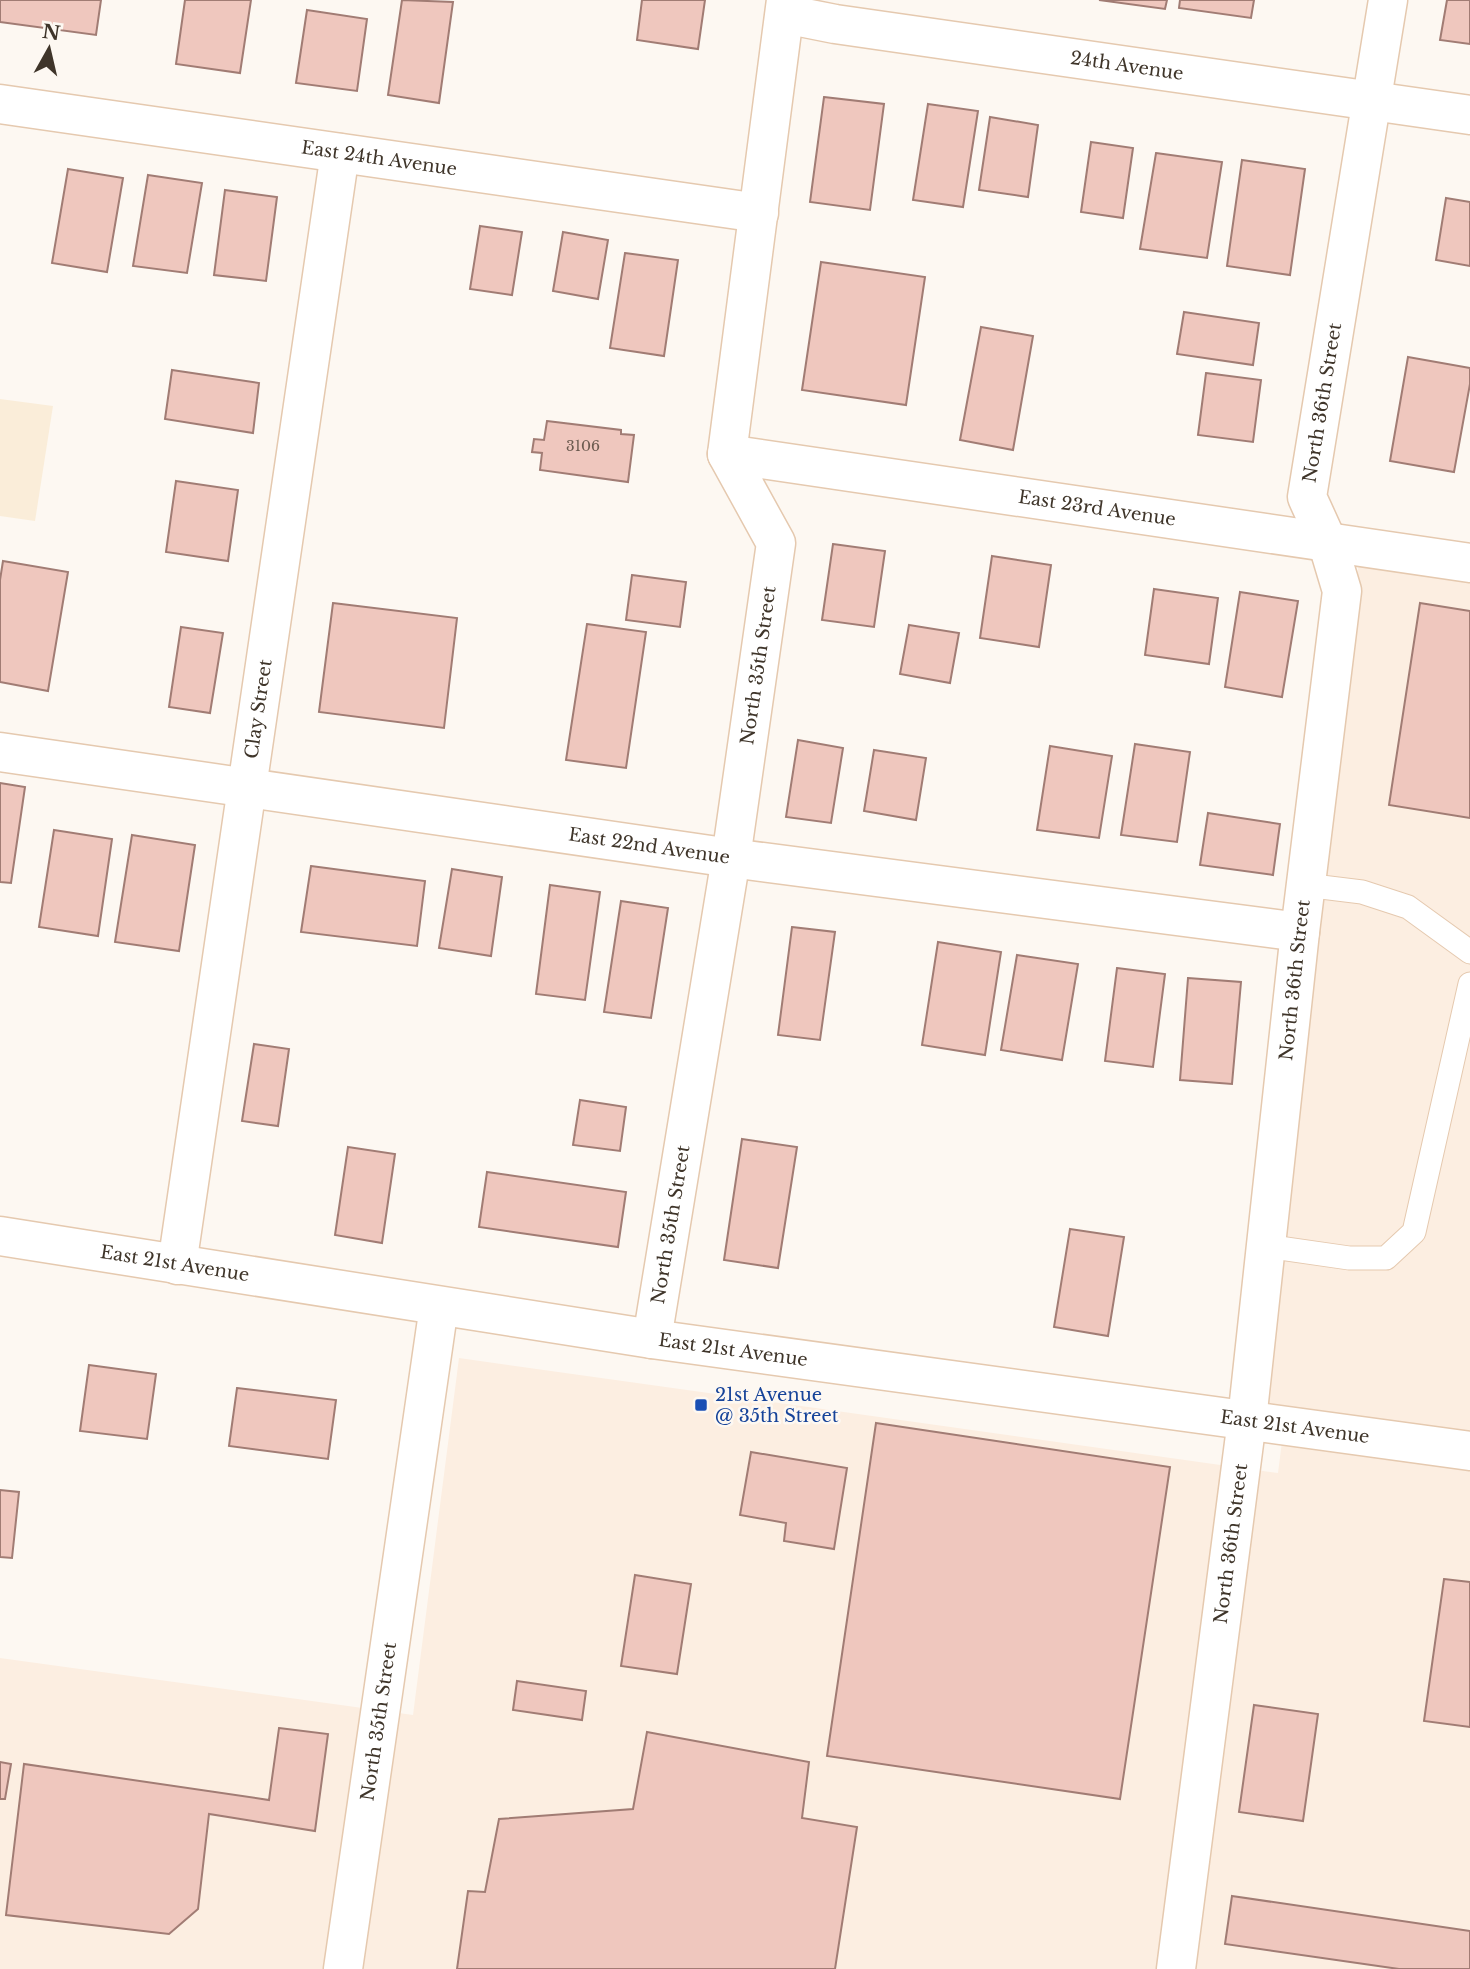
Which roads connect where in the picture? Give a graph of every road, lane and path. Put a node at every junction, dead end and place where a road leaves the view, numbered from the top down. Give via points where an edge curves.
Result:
1 (1388, 0) edge
2 (785, 7) edge
3 (1372, 100) junction
4 (0, 104) edge
5 (1470, 115) edge
6 (340, 153) junction
7 (759, 213) junction
8 (727, 454) junction
9 (1327, 541) junction
10 (1470, 563) edge
11 (0, 752) edge
12 (247, 789) junction
13 (731, 858) junction
14 (1306, 885) junction
15 (1300, 932) junction
16 (1470, 952) edge
17 (1470, 984) edge
18 (0, 1236) edge
19 (1266, 1246) junction
20 (177, 1265) junction
21 (439, 1306) junction
22 (652, 1339) junction
23 (1247, 1420) junction
24 (1470, 1451) edge
25 (343, 1969) edge
26 (1176, 1969) edge

1 - 3 street, North 36th Street
2 - 3 street, 24th Avenue via 835,24
2 - 7 street
3 - 5 street, 24th Avenue
3 - 9 street, North 36th Street via 1307,497
4 - 6 street, East 24th Avenue
6 - 7 street, East 24th Avenue
6 - 12 street, Clay Street
7 - 8 street
8 - 9 street, East 23rd Avenue
8 - 13 street, North 35th Street via 776,544
9 - 10 street, East 23rd Avenue
9 - 14 street, North 36th Street via 1342,591
11 - 12 street, East 22nd Avenue
12 - 13 street, East 22nd Avenue
12 - 20 street, Clay Street
13 - 15 street, East 22nd Avenue
13 - 22 street, North 35th Street
14 - 15 street, North 36th Street
14 - 16 lane via 1362,892 1408,906
15 - 19 street, North 36th Street
17 - 19 lane via 1414,1233 1387,1258 1349,1258
18 - 20 street, East 21st Avenue
19 - 23 street, North 36th Street
20 - 21 street, East 21st Avenue
21 - 22 street, East 21st Avenue
21 - 25 street, North 35th Street
22 - 23 street, East 21st Avenue
23 - 24 street, East 21st Avenue
23 - 26 street, North 36th Street

